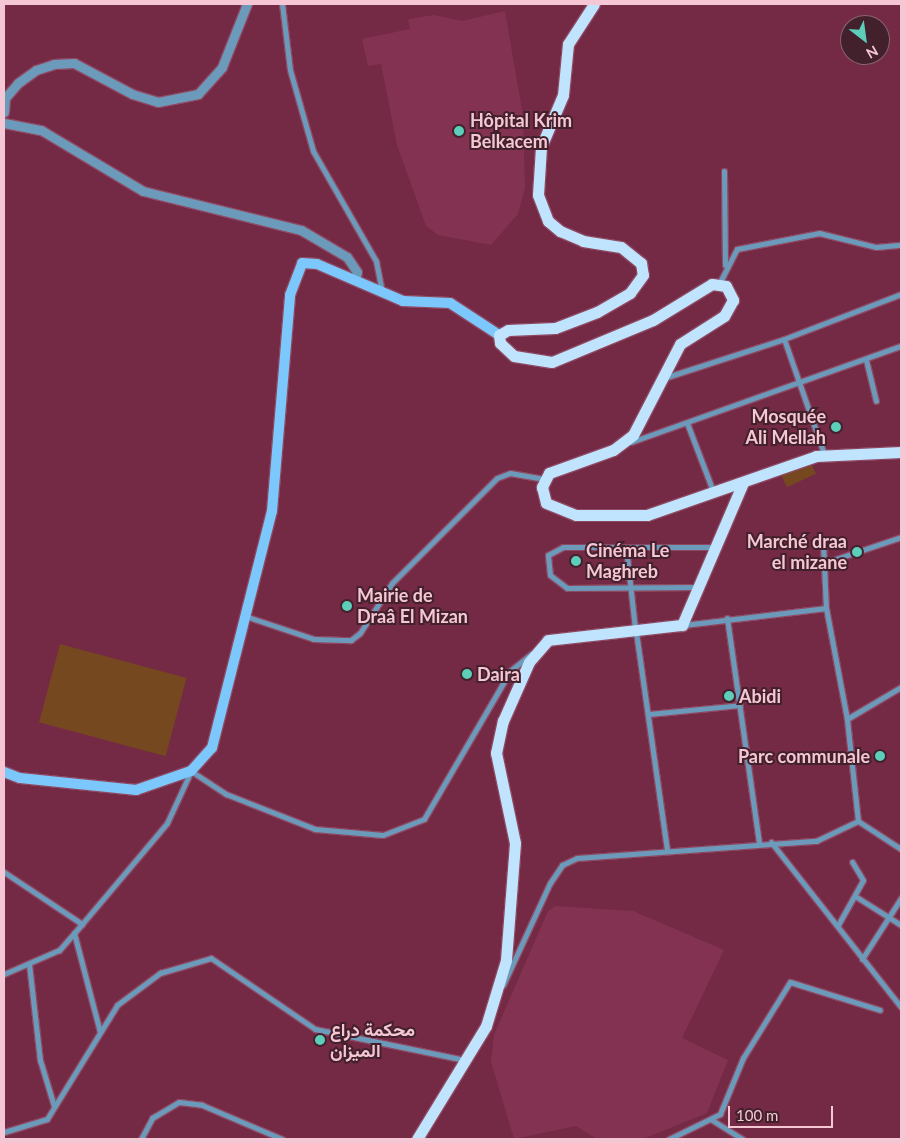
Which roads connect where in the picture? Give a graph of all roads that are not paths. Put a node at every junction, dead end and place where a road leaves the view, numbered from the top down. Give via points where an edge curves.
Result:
1 (247, 4) edge
2 (282, 4) edge
3 (594, 4) edge
4 (4, 112) edge
5 (4, 122) edge
6 (724, 171) dead end
7 (901, 245) edge
8 (725, 265) junction
9 (355, 280) junction
10 (720, 282) junction
11 (382, 292) junction
12 (901, 294) edge
13 (500, 335) junction
14 (784, 339) junction
15 (901, 346) edge
16 (866, 360) junction
17 (663, 378) junction
18 (799, 383) junction
19 (876, 401) dead end
20 (688, 423) junction
21 (623, 444) junction
22 (901, 452) edge
23 (824, 454) junction
24 (544, 478) junction
25 (742, 483) junction
26 (714, 494) junction
27 (901, 536) edge
28 (823, 543) dead end
29 (626, 547) junction
30 (716, 547) junction
31 (824, 563) junction
32 (630, 586) junction
33 (698, 587) junction
34 (826, 608) junction
35 (244, 616) junction
36 (727, 618) junction
37 (682, 625) junction
38 (636, 630) junction
39 (535, 651) junction
40 (901, 687) edge
41 (740, 705) junction
42 (648, 714) junction
43 (847, 719) junction
44 (191, 771) junction
45 (4, 772) edge
46 (858, 821) junction
47 (759, 842) junction
48 (771, 842) junction
49 (901, 849) edge
50 (667, 850) junction
51 (852, 862) dead end
52 (4, 872) edge
53 (855, 896) junction
54 (901, 898) edge
55 (889, 917) junction
56 (82, 924) junction
57 (838, 925) junction
58 (901, 925) edge
59 (74, 933) junction
60 (862, 959) junction
61 (29, 964) junction
62 (4, 974) edge
63 (901, 994) edge
64 (896, 999) junction
65 (495, 1001) junction
66 (901, 1007) edge
67 (880, 1010) dead end
68 (100, 1032) junction
69 (464, 1060) junction
70 (54, 1106) junction
71 (712, 1120) junction
72 (4, 1132) edge
73 (141, 1139) edge
74 (282, 1139) edge
75 (408, 1139) edge
76 (417, 1139) edge
77 (669, 1139) edge
78 (743, 1139) edge

1 - 4 street via 222,67 198,94 158,102 132,94 74,64 54,64 36,70 18,83 5,98
2 - 11 street via 290,70 313,151 376,261
3 - 13 main road via 568,44 563,95 541,147 538,195 548,220 560,231 583,241 621,247 641,264 643,275 630,293 597,312 555,328 508,330
5 - 9 street via 55,137 143,191 301,230 346,257 357,272
6 - 8 street
7 - 8 street via 876,247 819,233 737,249
8 - 10 street
9 - 11 main road
9 - 35 main road via 310,262 302,263 295,273 272,512
10 - 13 main road via 653,320 552,362 514,356 505,350
10 - 17 main road via 732,293 730,309 680,344
11 - 13 main road via 403,301 450,303
12 - 14 street
14 - 17 street
14 - 18 street
15 - 16 street
16 - 18 street
16 - 19 street
17 - 21 main road via 644,420
18 - 20 street
18 - 23 street
20 - 21 street
20 - 26 street
21 - 24 main road via 559,467
22 - 23 main road
23 - 25 main road
24 - 26 main road via 546,503 576,515 647,515
24 - 35 street via 510,473 497,478 392,583 351,640 314,639
25 - 26 main road
25 - 30 main road
27 - 31 street
28 - 31 street
29 - 30 street
29 - 32 street
29 - 32 street via 563,548 548,555 548,566 550,575 567,588
30 - 33 main road
31 - 34 street
32 - 33 street
32 - 38 street
33 - 37 main road
34 - 36 street
34 - 43 street
35 - 44 main road via 214,743
36 - 37 street
36 - 41 street
37 - 38 main road
38 - 39 main road via 548,640
38 - 42 street
39 - 44 street via 510,671 437,802 424,819 407,829 383,835 315,830 226,794
39 - 65 main road via 498,738 498,770 515,843 511,925
40 - 43 street
41 - 42 street
41 - 47 street
42 - 50 street
43 - 46 street
44 - 45 main road via 136,790 20,778
44 - 56 street via 166,822
46 - 48 street via 816,841
46 - 49 street
47 - 48 street
47 - 50 street
48 - 57 street
50 - 65 street via 577,858 562,865 550,883 519,957
51 - 53 street via 863,880
52 - 56 street
53 - 55 street
53 - 57 street
54 - 55 street
55 - 58 street
55 - 60 street
56 - 59 street
57 - 60 street
59 - 61 street via 59,950
59 - 68 street
60 - 64 street
61 - 62 street
61 - 70 street via 40,1060
63 - 64 street
64 - 66 street
65 - 69 main road
67 - 71 street via 793,981 787,984 743,1058 720,1114
68 - 69 street via 117,1005 160,973 211,958 315,1029
68 - 70 street
69 - 75 main road
69 - 76 main road
70 - 72 street via 46,1119
71 - 77 street
71 - 78 street
73 - 74 street via 152,1118 179,1102 202,1104

